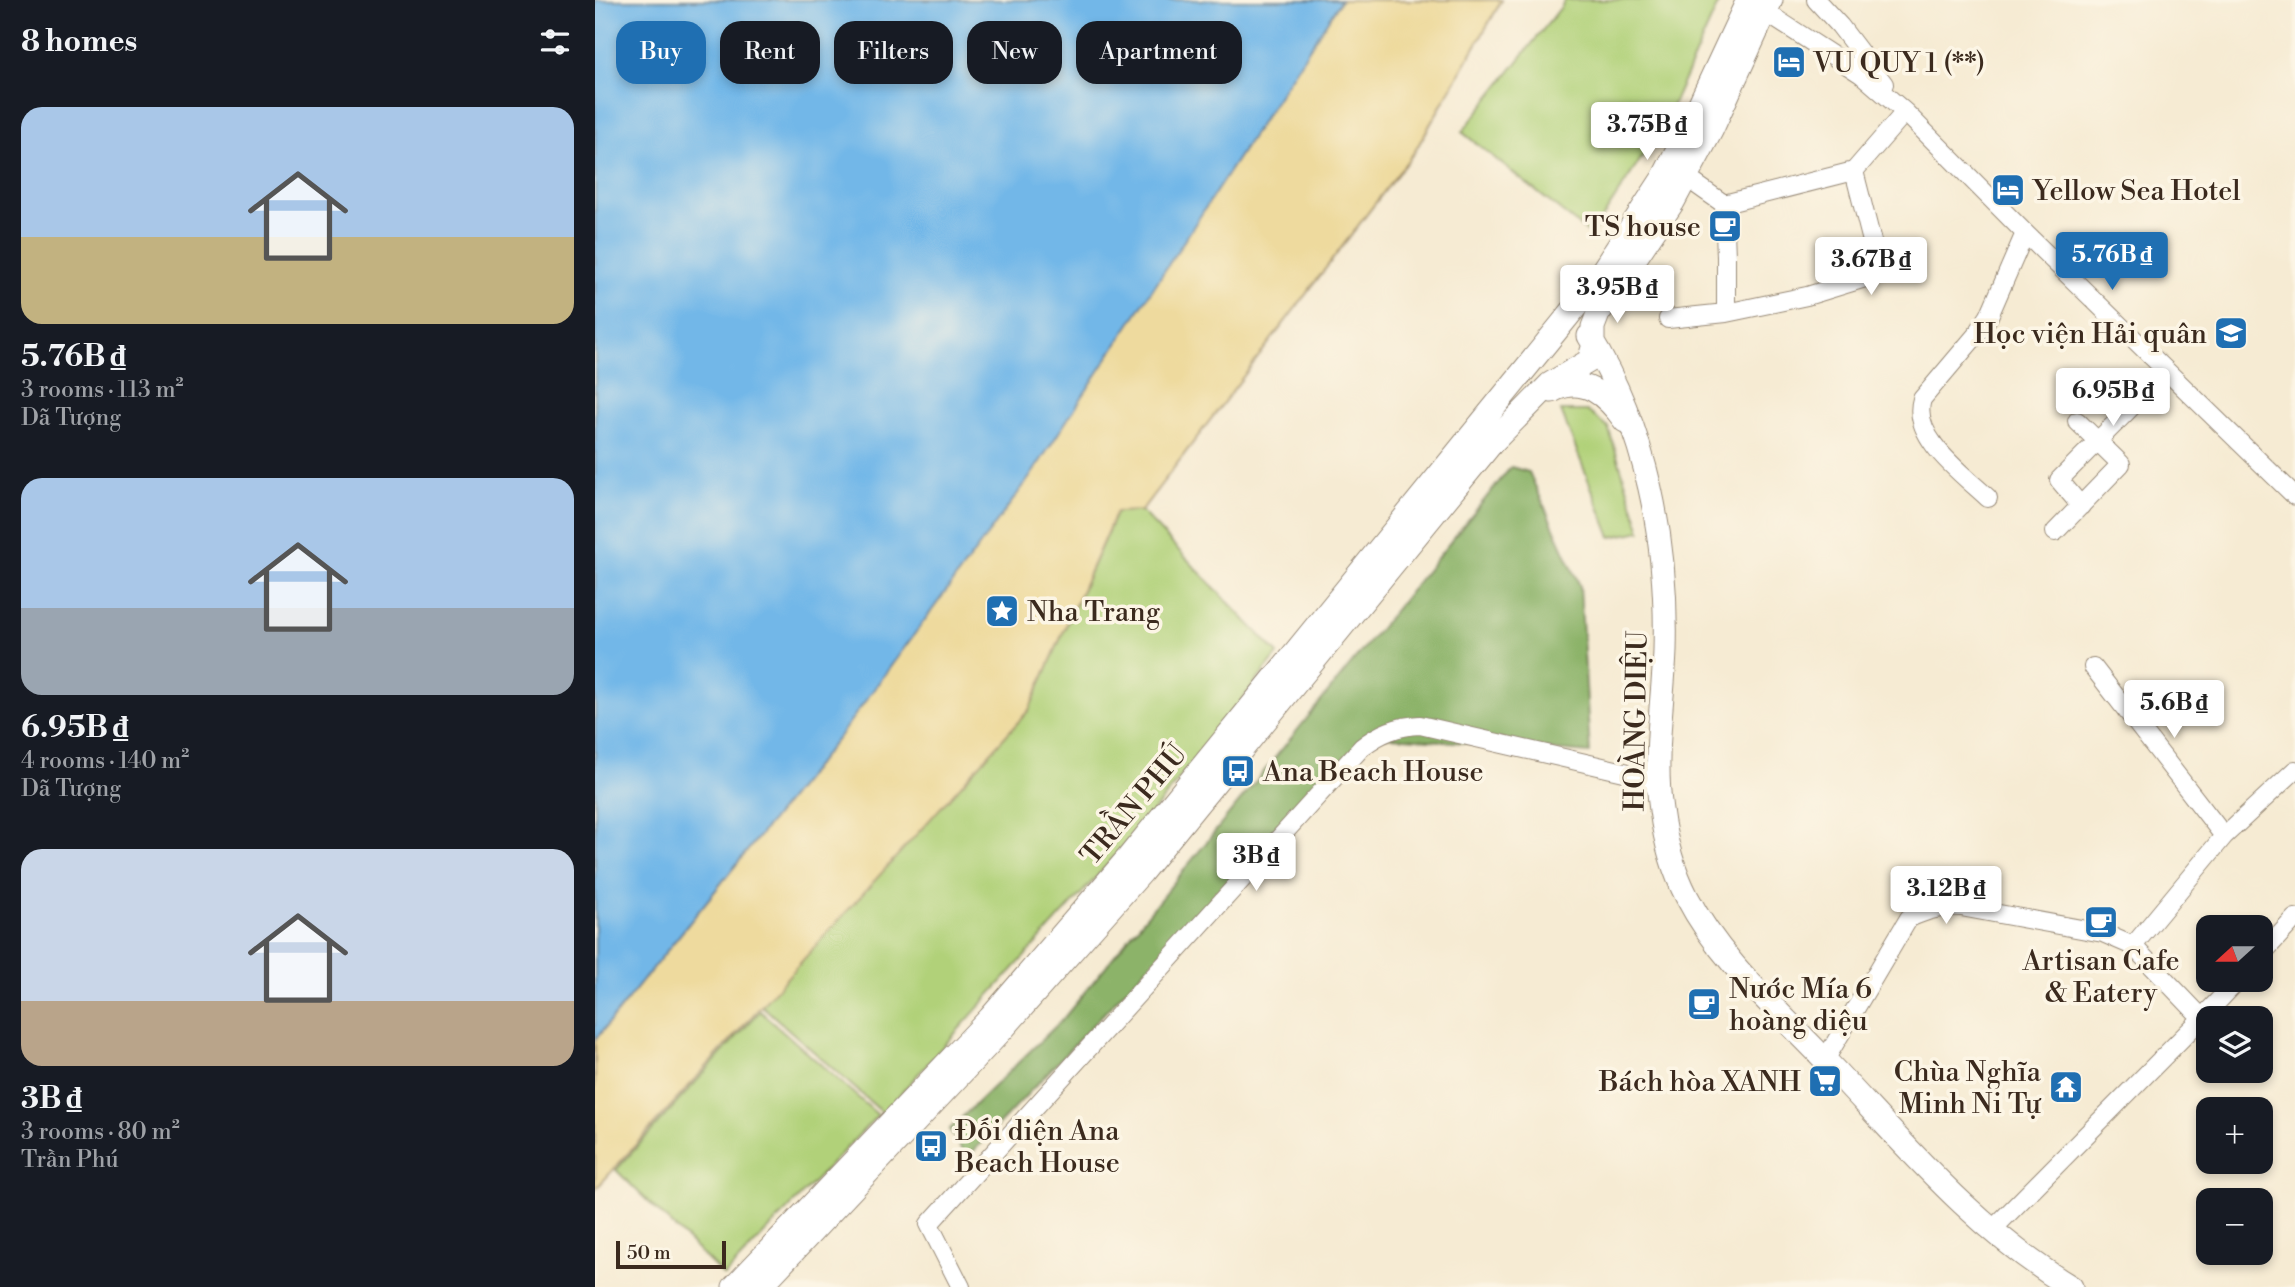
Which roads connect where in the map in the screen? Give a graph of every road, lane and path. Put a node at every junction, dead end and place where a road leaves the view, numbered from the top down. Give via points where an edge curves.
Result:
1 (1816, 0) edge
2 (1758, 3) edge
3 (1905, 112) junction
4 (1854, 171) junction
5 (1687, 177) junction
6 (1724, 204) junction
7 (2025, 233) junction
8 (1608, 298) junction
9 (1725, 313) junction
10 (1668, 318) dead end
11 (1554, 334) junction
12 (1592, 341) junction
13 (1577, 370) junction
14 (2166, 372) junction
15 (1613, 377) junction
16 (1535, 400) junction
17 (2077, 421) dead end
18 (1632, 433) junction
19 (2098, 441) junction
20 (2295, 496) edge
21 (1988, 498) dead end
22 (2081, 506) junction
23 (2055, 532) dead end
24 (2093, 667) dead end
25 (2295, 770) edge
26 (1658, 787) junction
27 (2224, 836) junction
28 (2295, 918) edge
29 (2273, 942) edge
30 (2133, 946) junction
31 (2227, 992) edge
32 (2213, 1006) edge
33 (2196, 1012) edge
34 (2196, 1024) edge
35 (1825, 1060) junction
36 (835, 1194) junction
37 (1991, 1231) junction
38 (734, 1287) edge
39 (760, 1287) edge
40 (961, 1287) edge
41 (2071, 1287) edge

1 - 3 street
2 - 3 street via 1861,74
2 - 5 main road
2 - 11 main road, TRẦN PHÚ via 1663,178 1591,288
3 - 4 street
3 - 7 street
4 - 6 street
4 - 9 street via 1877,271 1807,296
5 - 6 street
5 - 8 main road
6 - 9 street
7 - 14 street
7 - 21 street via 1989,316 1920,406 1922,423 1935,447
8 - 12 main road via 1593,327
8 - 15 main road via 1604,338
9 - 10 street
11 - 12 main road via 1577,326
11 - 13 main road via 1550,351 1556,364
11 - 36 main road, TRẦN PHÚ via 1119,868
12 - 13 main road via 1592,355
12 - 15 main road, HOÀNG DIỆU
13 - 16 main road, TRẦN PHÚ via 1561,376
13 - 18 main road, HOÀNG DIỆU via 1601,384
14 - 19 street
14 - 20 street
15 - 18 main road, HOÀNG DIỆU
16 - 18 main road via 1560,387 1584,385 1606,398
16 - 36 main road, TRẦN PHÚ via 1482,455 1142,872 1002,1030
17 - 19 street
18 - 26 main road, HOÀNG DIỆU via 1652,490 1665,576
19 - 22 street via 2059,481
19 - 22 street via 2121,464
22 - 23 street
24 - 27 street
25 - 27 street
26 - 35 main road, HOÀNG DIỆU via 1668,845 1687,897 1748,982
26 - 40 street via 1633,774 1420,725 1375,737 929,1224
27 - 30 street
28 - 29 street
30 - 33 street
30 - 35 street via 2103,933 1961,907 1926,911 1909,918
31 - 32 street
34 - 37 street
35 - 37 main road, HOÀNG DIỆU
36 - 38 main road, TRẦN PHÚ
36 - 39 main road, TRẦN PHÚ
37 - 41 main road, HOÀNG DIỆU

